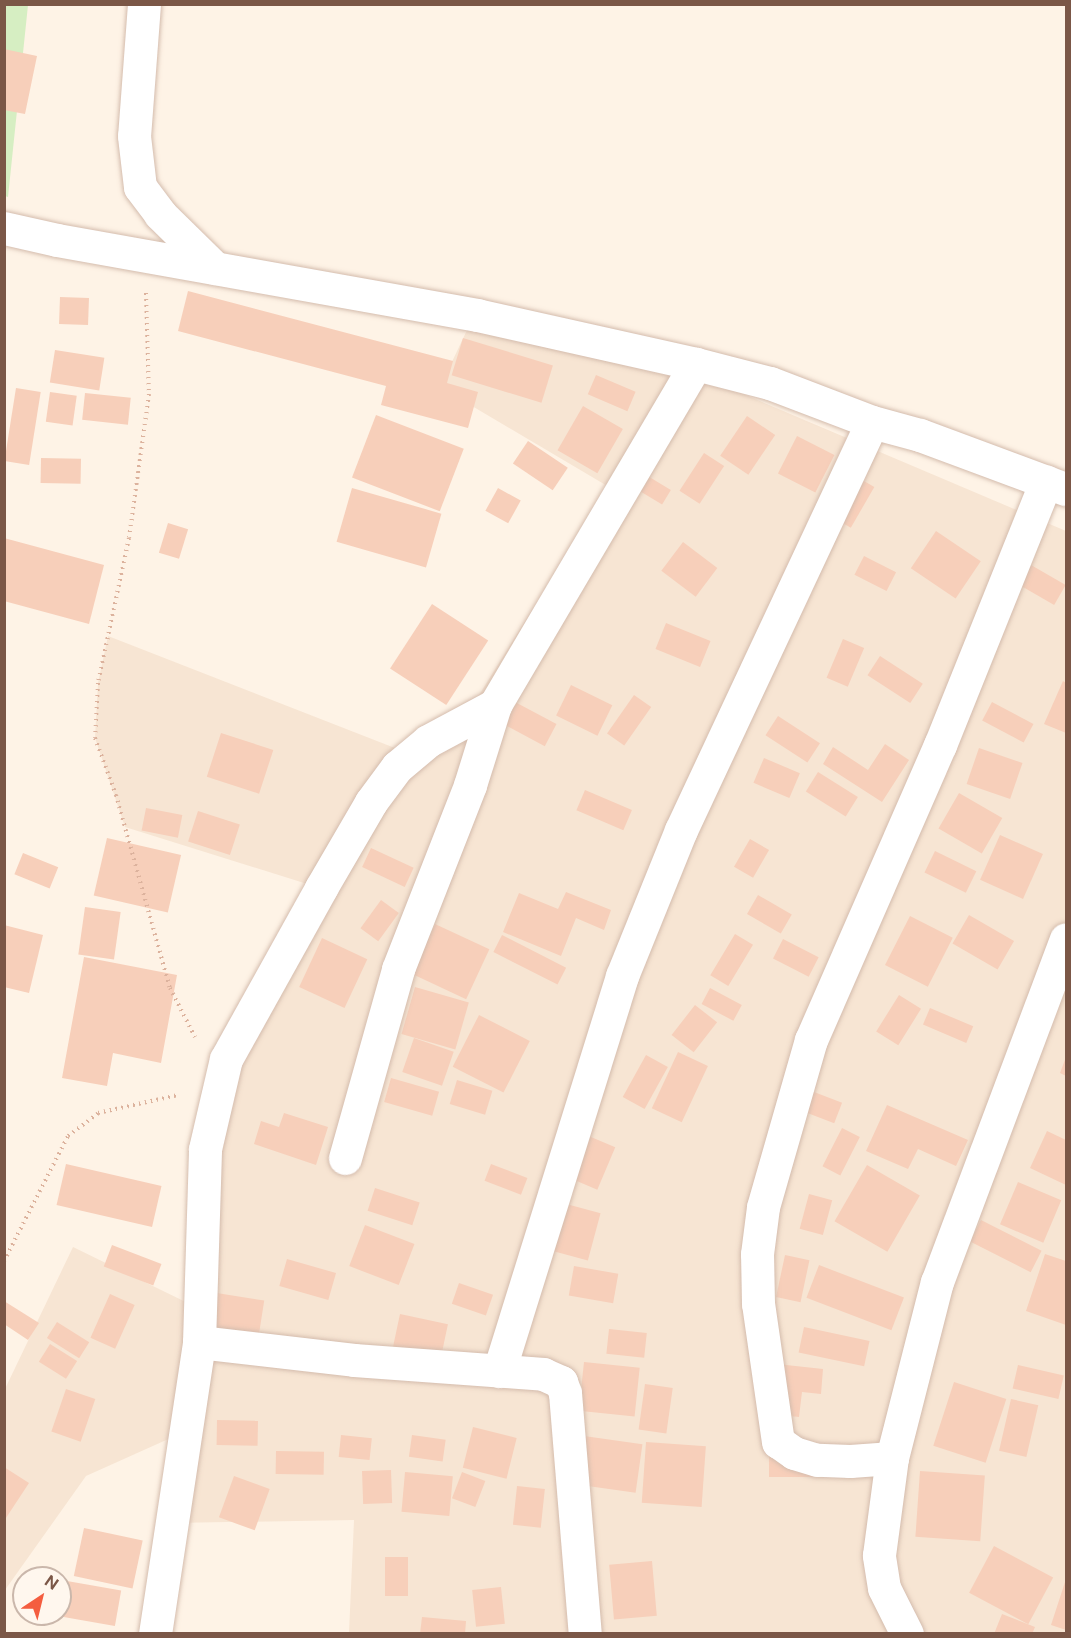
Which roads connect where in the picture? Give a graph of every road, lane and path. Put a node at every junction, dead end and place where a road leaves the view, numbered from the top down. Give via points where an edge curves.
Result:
1 (144, 4) edge
2 (4, 228) edge
3 (145, 255) junction
4 (215, 268) junction
5 (696, 364) junction
6 (872, 422) junction
7 (1056, 485) edge
8 (495, 705) junction
9 (1066, 939) edge
10 (220, 1086) junction
11 (345, 1158) dead end
12 (4, 1261) edge
13 (199, 1342) junction
14 (500, 1371) junction
15 (892, 1458) junction
16 (155, 1634) edge
17 (585, 1634) edge
18 (907, 1634) edge

1 - 4 street via 134,136 140,187 160,214
2 - 3 street
3 - 4 street
3 - 10 path via 149,394 129,538 98,682 95,738 116,795 170,988
4 - 5 street via 477,315
5 - 6 street via 770,383
5 - 8 street
6 - 7 street via 920,435
6 - 14 street via 681,830 622,976
7 - 15 street via 811,1040 763,1207 757,1254 758,1304 778,1442 794,1453 817,1460
8 - 10 street via 428,741 397,767 371,802 226,1059
8 - 11 street via 470,785 398,969
9 - 15 street via 938,1281
10 - 12 path via 98,1113 68,1136
10 - 13 street via 205,1149
13 - 14 street via 354,1360
13 - 16 street
14 - 17 street via 543,1374 561,1382 566,1393
15 - 18 street via 879,1555 884,1588

